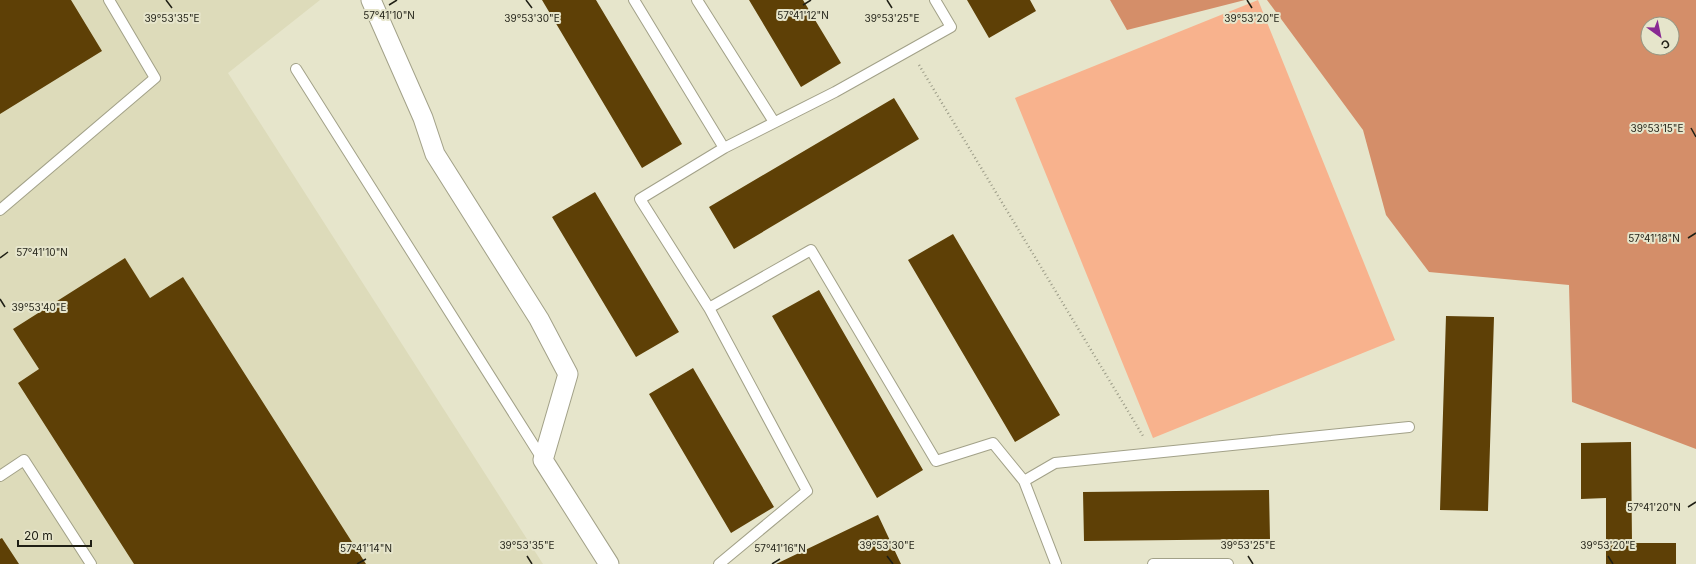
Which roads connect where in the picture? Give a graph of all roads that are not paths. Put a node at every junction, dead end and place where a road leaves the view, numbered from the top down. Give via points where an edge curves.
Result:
1 (109, 0) edge
2 (371, 0) edge
3 (634, 0) edge
4 (698, 0) edge
5 (935, 0) edge
6 (296, 69) dead end
7 (774, 122) junction
8 (724, 148) junction
9 (0, 210) edge
10 (709, 308) junction
11 (1409, 427) dead end
12 (543, 460) junction
13 (0, 476) edge
14 (1024, 481) junction
15 (91, 564) edge
16 (609, 564) edge
17 (719, 564) edge
18 (1056, 564) edge
19 (1153, 564) edge
20 (1228, 564) edge

1 - 9 lane via 155,78
2 - 12 street via 423,118 434,154 539,319 568,374
3 - 8 lane
4 - 7 lane
5 - 7 lane via 951,27 835,92
6 - 12 lane
7 - 8 lane
8 - 10 lane via 640,199
10 - 14 lane via 811,250 936,461 993,443
10 - 17 lane via 807,490
11 - 14 lane via 1055,463
12 - 16 street
13 - 15 lane via 24,460
14 - 18 lane
19 - 20 lane

